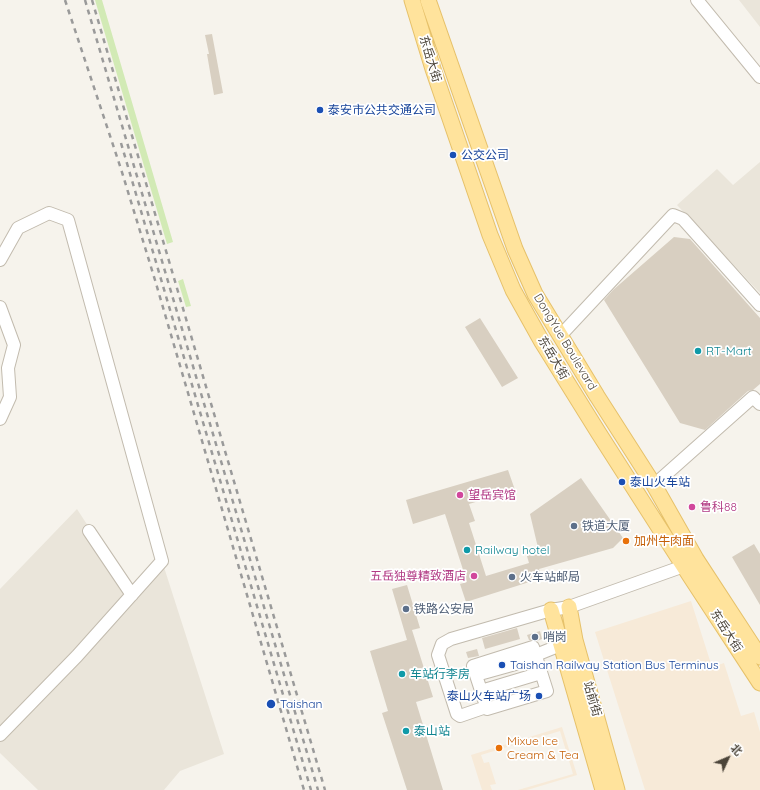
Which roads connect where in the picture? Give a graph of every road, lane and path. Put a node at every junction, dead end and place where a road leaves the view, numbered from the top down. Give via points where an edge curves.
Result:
1 (412, 0) edge
2 (428, 0) edge
3 (697, 0) edge
4 (760, 77) edge
5 (0, 260) edge
6 (760, 305) edge
7 (0, 307) edge
8 (560, 336) junction
9 (760, 404) edge
10 (0, 419) edge
11 (654, 485) junction
12 (88, 531) dead end
13 (690, 562) junction
14 (132, 594) junction
15 (569, 607) junction
16 (551, 610) junction
17 (575, 640) junction
18 (560, 645) junction
19 (760, 657) edge
20 (539, 666) junction
21 (760, 683) edge
22 (480, 689) junction
23 (0, 735) edge
24 (603, 790) edge
25 (617, 790) edge

1 - 13 main road, 东岳大街 via 432,69 490,235 513,290 542,342
2 - 8 main road, DongYue Boulevard via 515,249 535,294
3 - 4 street
5 - 14 street via 18,228 49,213 68,220 162,561
6 - 8 street via 683,219 673,215
7 - 10 street via 14,345 8,368 10,398
8 - 11 main road, DongYue Boulevard
9 - 11 street via 753,396
11 - 13 main road, DongYue Boulevard
12 - 14 street
13 - 15 street
13 - 19 main road, DongYue Boulevard
13 - 21 main road, 东岳大街
14 - 23 street via 77,656
15 - 16 street
15 - 17 main road, 站前街
16 - 18 main road, 站前街
16 - 22 street via 451,639 442,644 438,655 457,714 460,716
17 - 18 street
17 - 25 main road, 站前街
18 - 20 street
18 - 24 main road, 站前街
20 - 22 street
20 - 22 street

